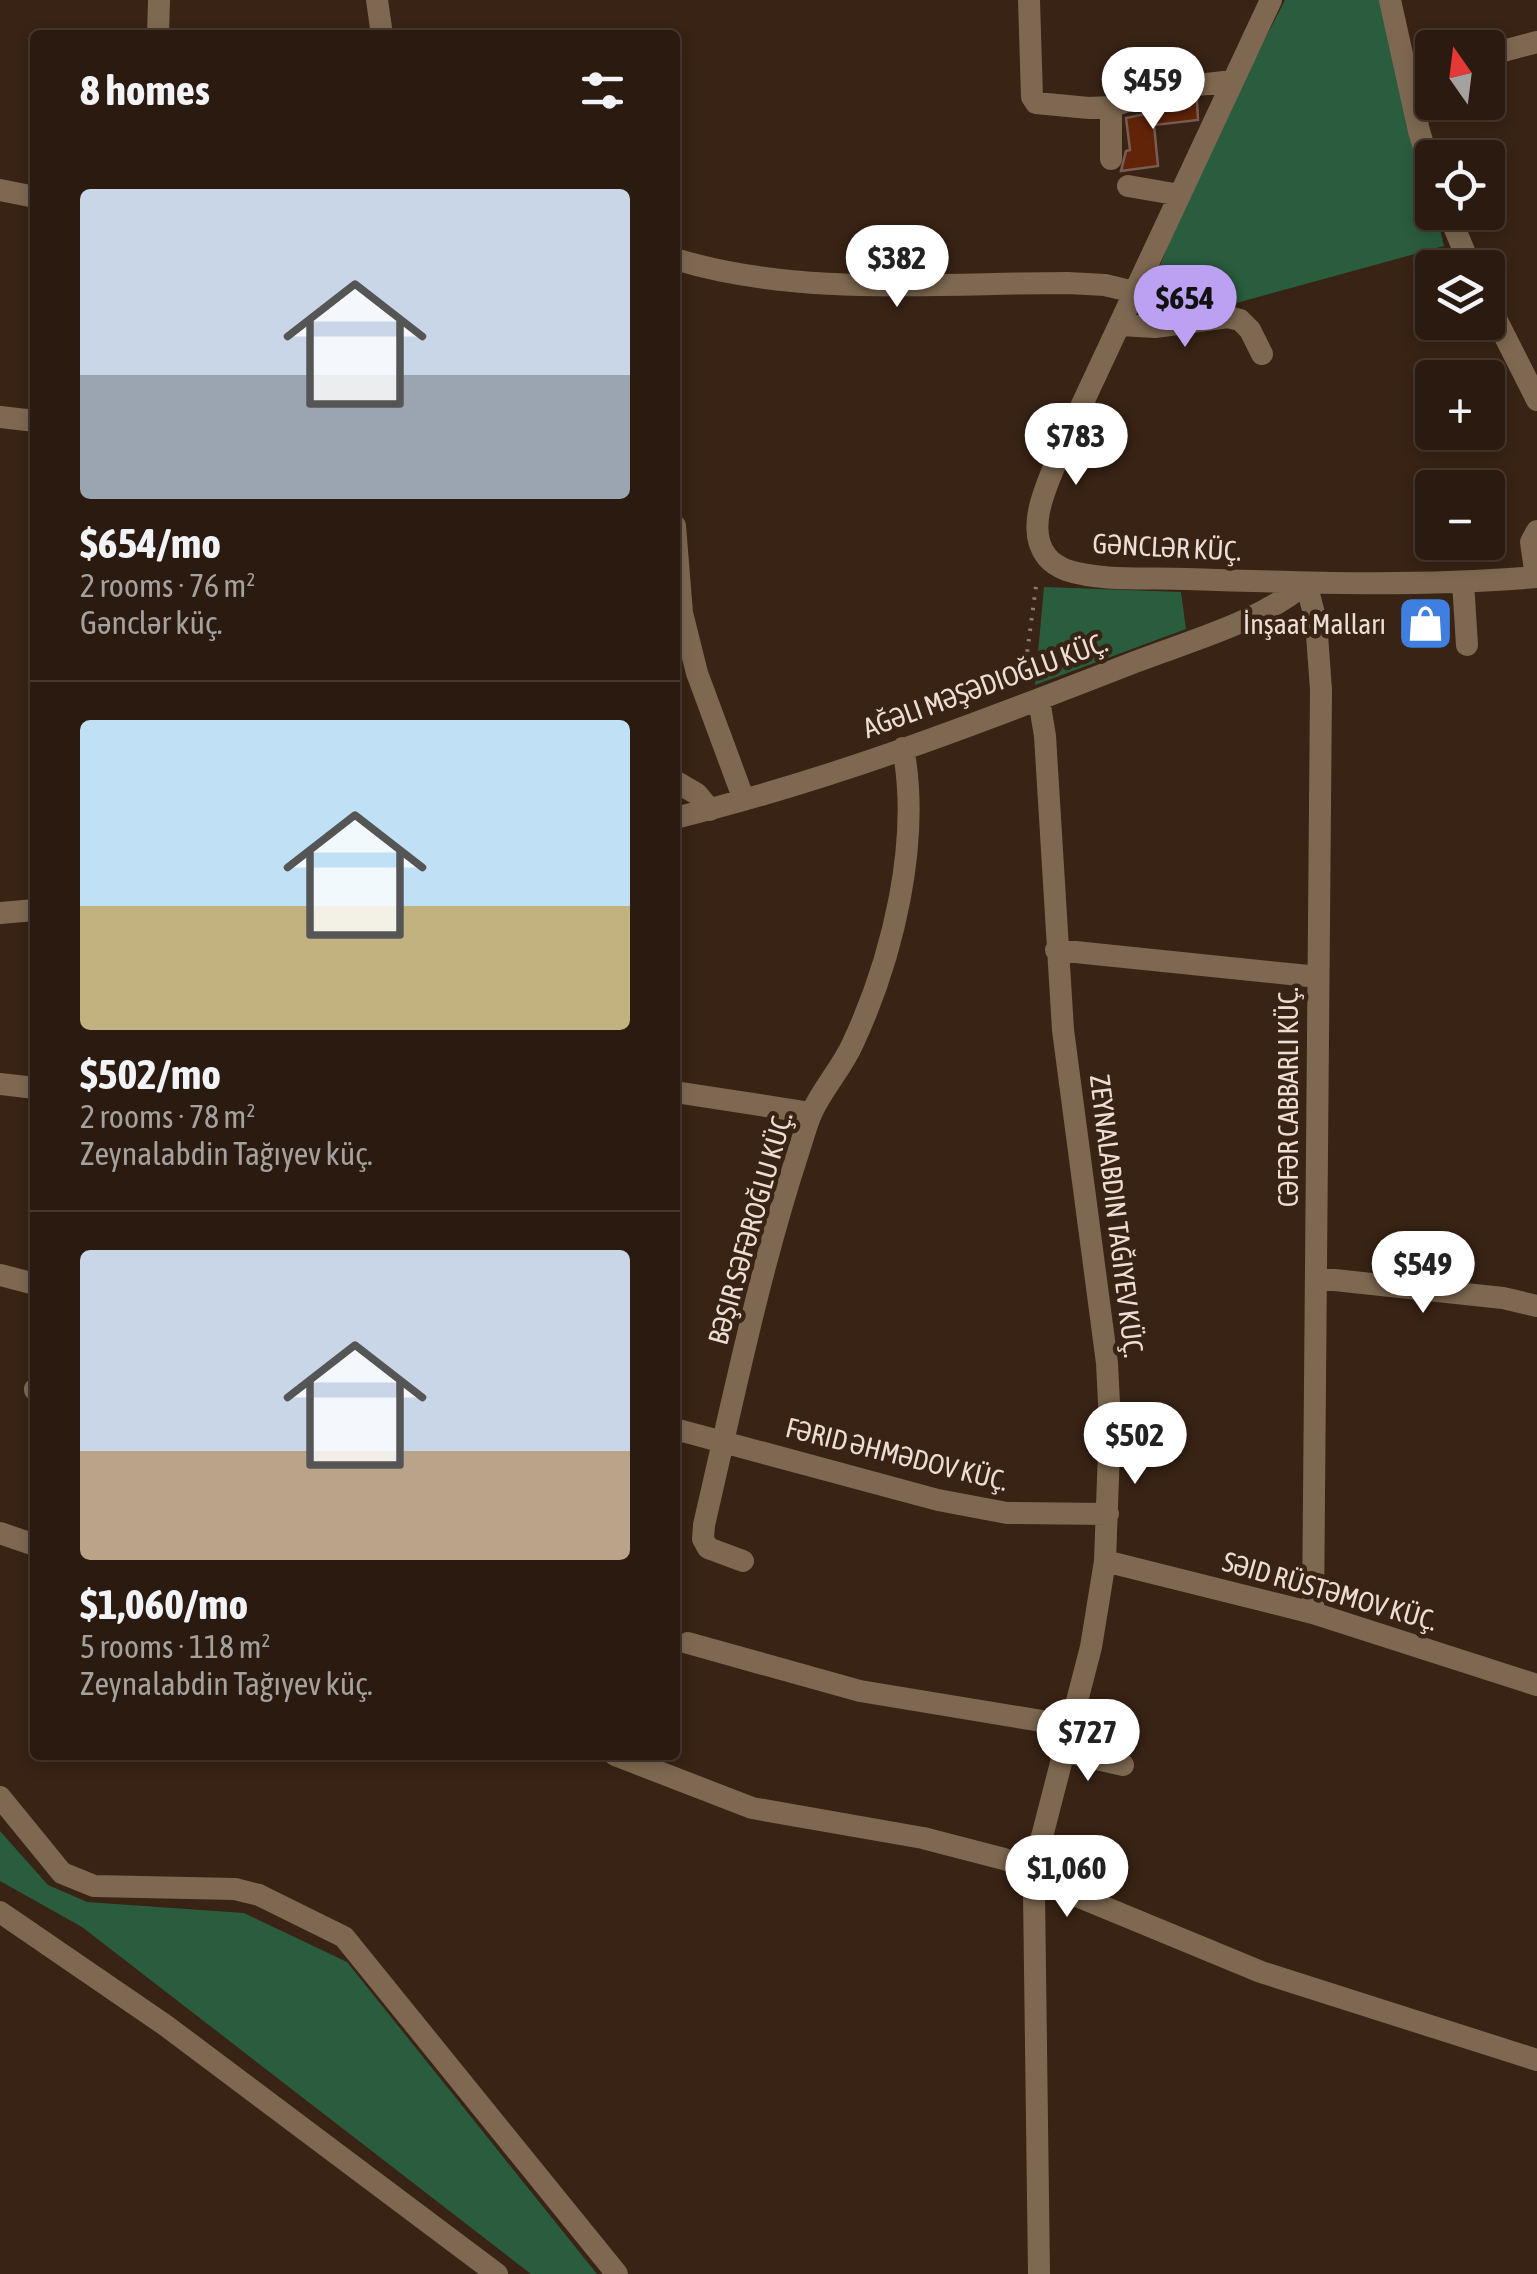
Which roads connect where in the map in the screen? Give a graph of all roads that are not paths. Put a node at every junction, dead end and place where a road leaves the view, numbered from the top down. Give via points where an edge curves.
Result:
1 (159, 0) edge
2 (376, 0) edge
3 (1029, 0) edge
4 (1272, 0) edge
5 (1390, 0) edge
6 (158, 30) edge
7 (381, 30) edge
8 (1537, 42) edge
9 (1505, 50) edge
10 (1415, 69) edge
11 (1406, 71) junction
12 (1233, 81) junction
13 (1111, 107) junction
14 (1423, 140) edge
15 (1110, 159) dead end
16 (1128, 186) dead end
17 (0, 190) edge
18 (1180, 195) junction
19 (30, 196) edge
20 (680, 261) edge
21 (1134, 292) junction
22 (1120, 325) junction
23 (1504, 340) edge
24 (1262, 354) dead end
25 (1537, 400) edge
26 (0, 417) edge
27 (30, 420) edge
28 (1537, 531) edge
29 (1537, 577) edge
30 (1463, 582) junction
31 (1306, 583) junction
32 (680, 589) edge
33 (1467, 646) dead end
34 (1034, 701) junction
35 (903, 748) junction
36 (680, 784) edge
37 (744, 800) junction
38 (710, 810) junction
39 (680, 817) edge
40 (30, 911) edge
41 (0, 914) edge
42 (1056, 950) junction
43 (1318, 977) junction
44 (0, 1084) edge
45 (30, 1087) edge
46 (680, 1093) edge
47 (811, 1113) junction
48 (0, 1276) edge
49 (1316, 1278) junction
50 (30, 1283) edge
51 (1537, 1306) edge
52 (680, 1430) edge
53 (723, 1442) junction
54 (1108, 1514) junction
55 (0, 1533) edge
56 (30, 1544) edge
57 (743, 1561) dead end
58 (1105, 1562) junction
59 (1313, 1613) junction
60 (688, 1642) dead end
61 (1537, 1685) edge
62 (1072, 1726) junction
63 (1066, 1752) junction
64 (628, 1760) edge
65 (1123, 1765) dead end
66 (0, 1797) edge
67 (1036, 1871) junction
68 (0, 1912) edge
69 (1537, 2060) edge
70 (497, 2274) edge
71 (618, 2274) edge
72 (1039, 2274) edge

1 - 6 street
2 - 7 street
3 - 13 street via 1036,103
4 - 12 street
5 - 11 street
8 - 9 street
10 - 11 street
11 - 14 street
12 - 13 street via 1162,89
12 - 18 street
13 - 15 street
16 - 18 street
17 - 19 street
18 - 21 street
20 - 21 street via 815,285 1068,283
21 - 22 street
22 - 24 street via 1156,328 1228,317 1250,330
22 - 31 street, GƏNCLƏR KÜÇ. via 1044,498 1037,528 1046,556 1067,570 1093,575
23 - 25 street
26 - 27 street
28 - 29 street via 1531,542
29 - 30 street, GƏNCLƏR KÜÇ.
30 - 31 street, GƏNCLƏR KÜÇ.
30 - 33 street
31 - 34 street, AĞƏLI MƏŞƏDIOĞLU KÜÇ. via 1252,616
31 - 43 street via 1321,690
32 - 37 street via 698,673
34 - 35 street, AĞƏLI MƏŞƏDIOĞLU KÜÇ.
34 - 42 street via 1045,736
35 - 37 street, AĞƏLI MƏŞƏDIOĞLU KÜÇ.
35 - 47 street, BƏŞIR SƏFƏROĞLU KÜÇ. via 909,841 890,934 853,1044
36 - 38 street
37 - 38 street, AĞƏLI MƏŞƏDIOĞLU KÜÇ.
38 - 39 street, AĞƏLI MƏŞƏDIOĞLU KÜÇ.
40 - 41 street
42 - 43 street
42 - 54 street via 1107,1363
43 - 49 street
44 - 45 street
46 - 47 street
47 - 53 street, BƏŞIR SƏFƏROĞLU KÜÇ.
48 - 50 street
49 - 51 street
49 - 59 street
52 - 53 street, FƏRID ƏHMƏDOV KÜÇ.
53 - 54 street, FƏRID ƏHMƏDOV KÜÇ. via 956,1504 1007,1513
53 - 57 street, BƏŞIR SƏFƏROĞLU KÜÇ. via 703,1540
54 - 58 street
55 - 56 street
58 - 59 street, SƏID RÜSTƏMOV KÜÇ.
58 - 62 street
59 - 61 street, SƏID RÜSTƏMOV KÜÇ.
60 - 62 street via 860,1692
62 - 63 street
63 - 65 street
63 - 67 street
64 - 67 street via 752,1808 923,1838
66 - 71 street via 62,1873 76,1880 235,1889 344,1937
67 - 69 street via 1066,1891 1261,1972
67 - 72 street
68 - 70 street

